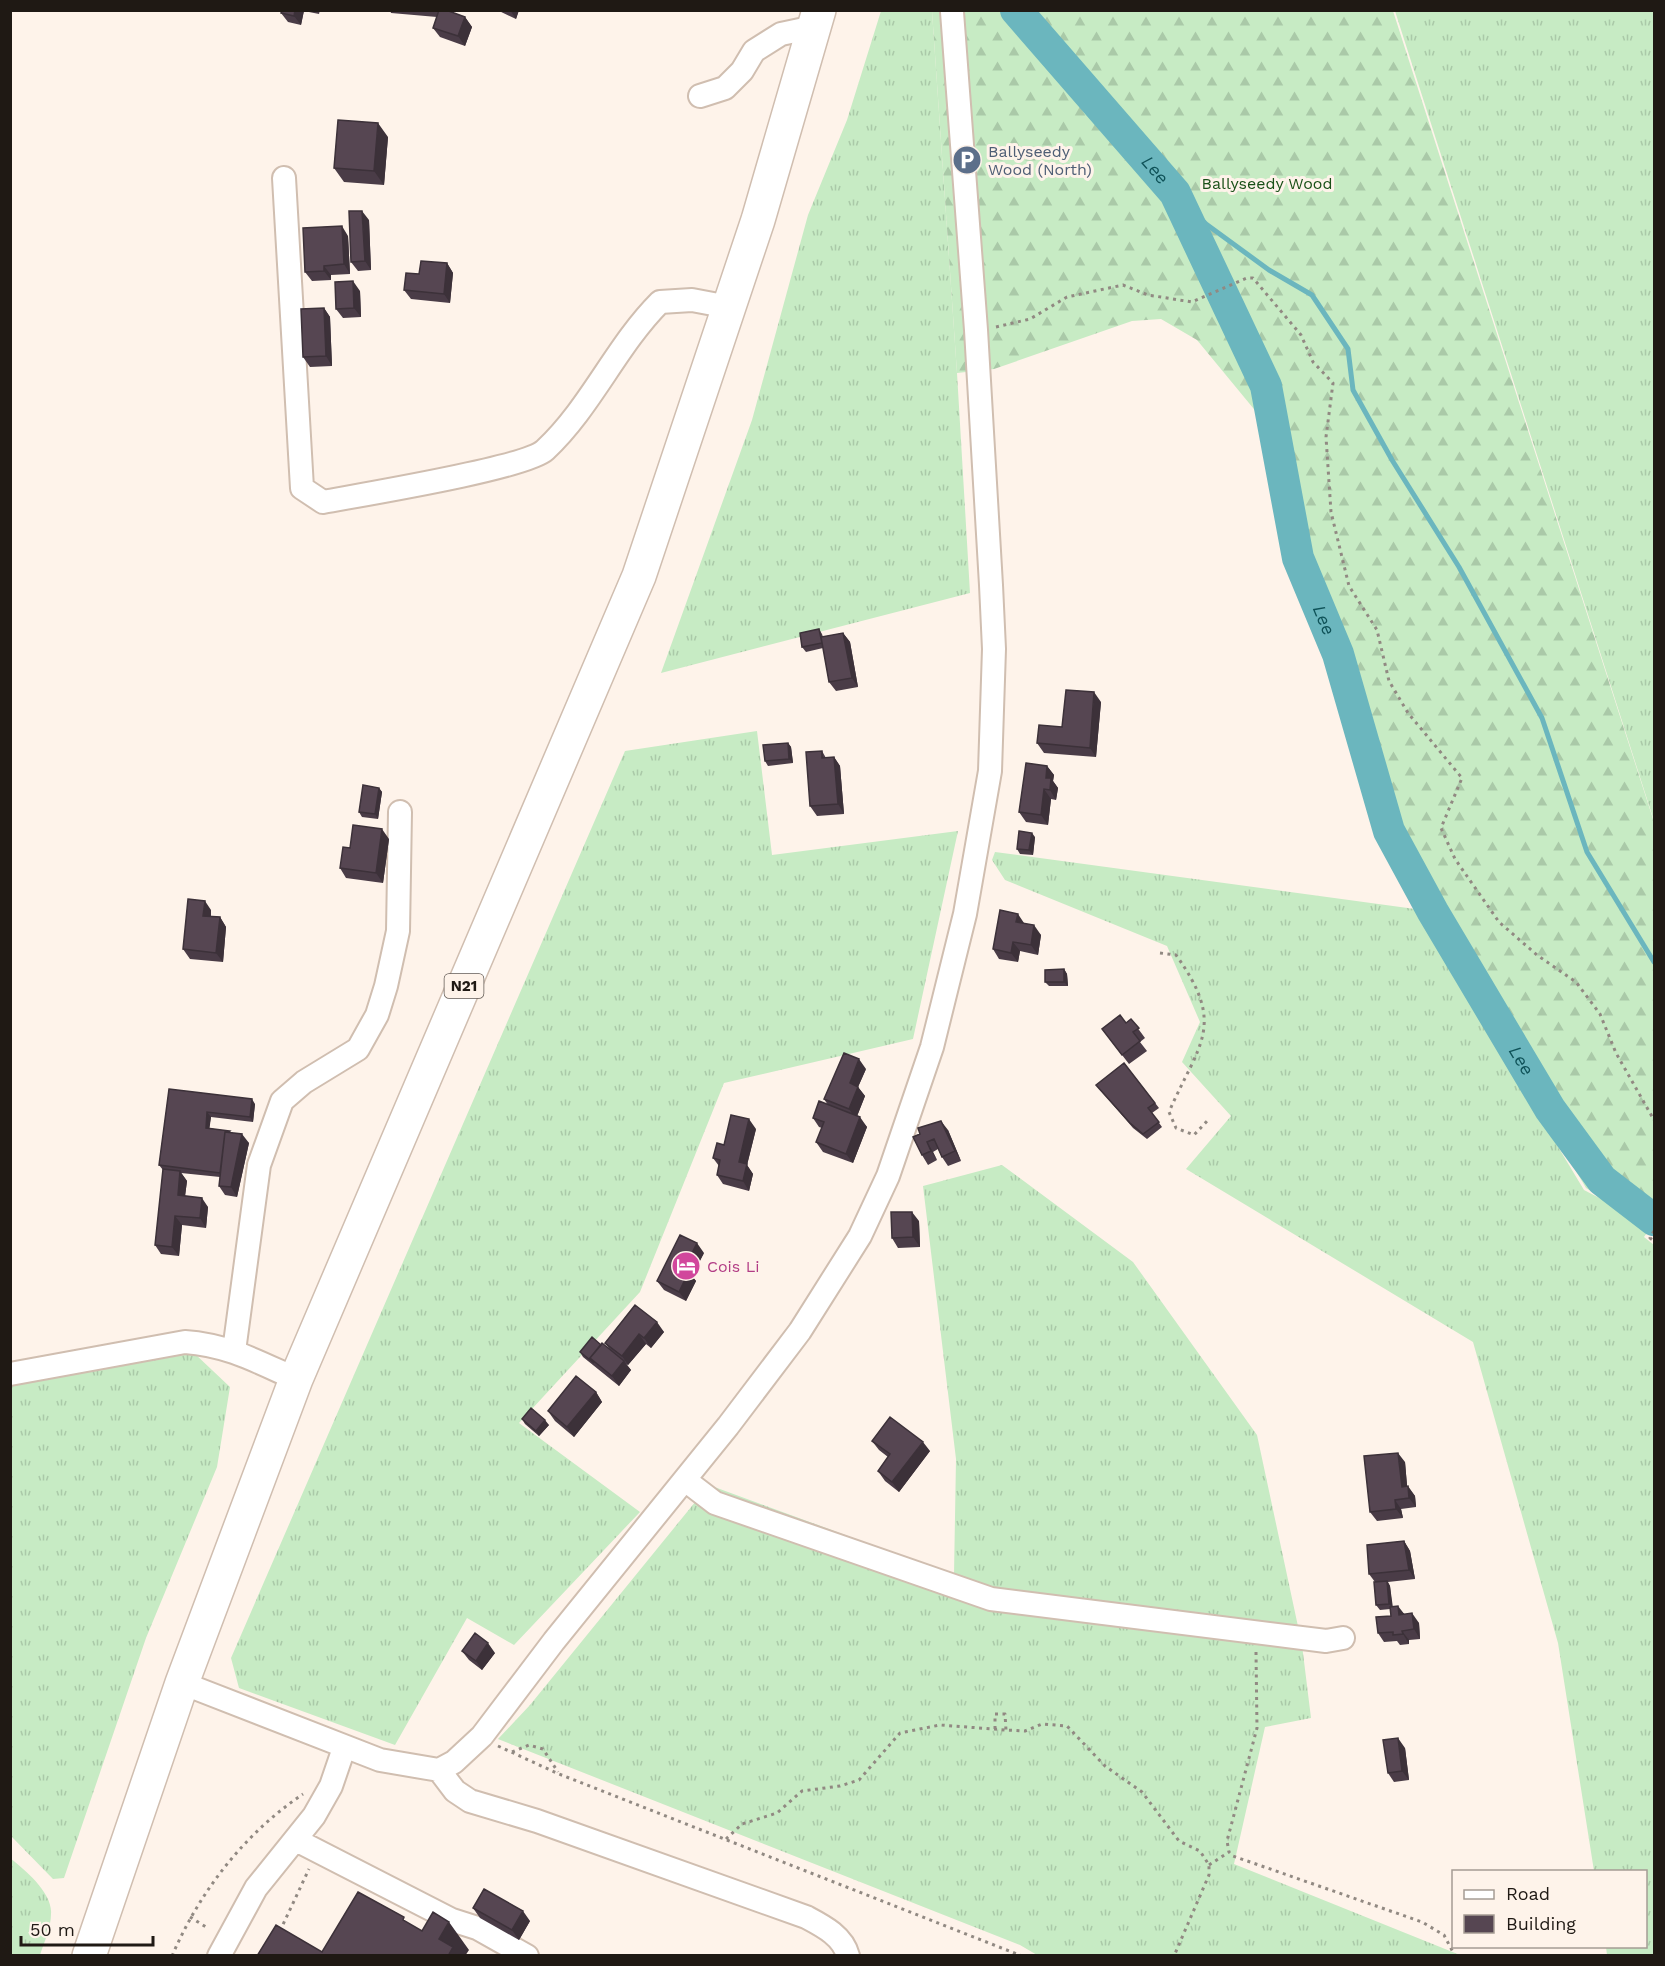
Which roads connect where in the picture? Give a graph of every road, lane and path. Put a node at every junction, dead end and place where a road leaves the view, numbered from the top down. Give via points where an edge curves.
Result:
1 (952, 12) dead end
2 (816, 19) edge
3 (700, 96) dead end
4 (284, 178) dead end
5 (729, 307) junction
6 (1009, 324) dead end
7 (400, 812) dead end
8 (1160, 953) dead end
9 (1209, 1120) dead end
10 (1654, 1120) edge
11 (1654, 1233) edge
12 (1654, 1241) edge
13 (234, 1351) junction
14 (10, 1374) edge
15 (296, 1380) junction
16 (685, 1480) junction
17 (1255, 1632) junction
18 (1343, 1638) dead end
19 (182, 1683) junction
20 (995, 1729) junction
21 (1006, 1730) junction
22 (344, 1748) junction
23 (439, 1770) junction
24 (559, 1774) junction
25 (310, 1789) dead end
26 (726, 1839) junction
27 (296, 1840) junction
28 (1229, 1852) junction
29 (314, 1860) dead end
30 (1209, 1865) junction
31 (190, 1917) junction
32 (206, 1927) dead end
33 (279, 1934) edge
34 (89, 1956) edge
35 (172, 1956) edge
36 (219, 1956) edge
37 (527, 1956) edge
38 (848, 1956) edge
39 (1023, 1956) edge
40 (1174, 1956) edge
41 (1455, 1956) edge

1 - 16 street via 976,330 994,649 985,809 965,914 932,1047 888,1176 860,1236 800,1331
2 - 3 street via 754,51 725,88
2 - 5 highway, N21
4 - 5 street via 302,488 323,502 506,465 544,452 660,302 692,300
5 - 15 highway, N21 via 639,576
6 - 10 path via 1030,319 1067,297 1123,285 1148,295 1192,302 1253,278 1301,335 1313,362 1333,383 1326,437 1330,501 1350,586 1377,630 1389,681 1408,713 1462,778 1442,828 1455,859 1499,922 1576,982 1600,1014 1616,1053
7 - 13 street via 398,931 386,987 377,1015 358,1049 304,1082 282,1101 259,1165
8 - 9 path via 1176,955 1189,973 1206,1014 1204,1038 1169,1112 1176,1128 1194,1135
11 - 12 path via 1650,1238
13 - 14 street via 213,1344 185,1342
13 - 15 street
15 - 19 highway, N21
16 - 17 street via 715,1503 991,1599
16 - 23 street via 482,1736 454,1762
17 - 18 street via 1326,1641
17 - 28 path via 1257,1728 1227,1841
19 - 22 street
19 - 34 highway, N21
20 - 21 path
20 - 21 path via 995,1714 1005,1714
20 - 26 path via 940,1725 900,1733 859,1780 802,1791 777,1813 742,1824
21 - 30 path via 1024,1731 1042,1724 1067,1726 1105,1766 1142,1792 1179,1841 1200,1851
22 - 23 street via 380,1760
22 - 27 street via 331,1786
23 - 38 street via 455,1791 470,1801 806,1917 843,1943
24 - 24 path via 543,1749 529,1745 512,1752
24 - 26 path
25 - 31 path via 276,1813 246,1842 216,1877
26 - 39 path
27 - 36 street via 256,1888
27 - 37 street
28 - 30 path
28 - 41 path via 1422,1922 1444,1935
29 - 33 path
30 - 40 path via 1209,1875
31 - 32 path
31 - 35 path

